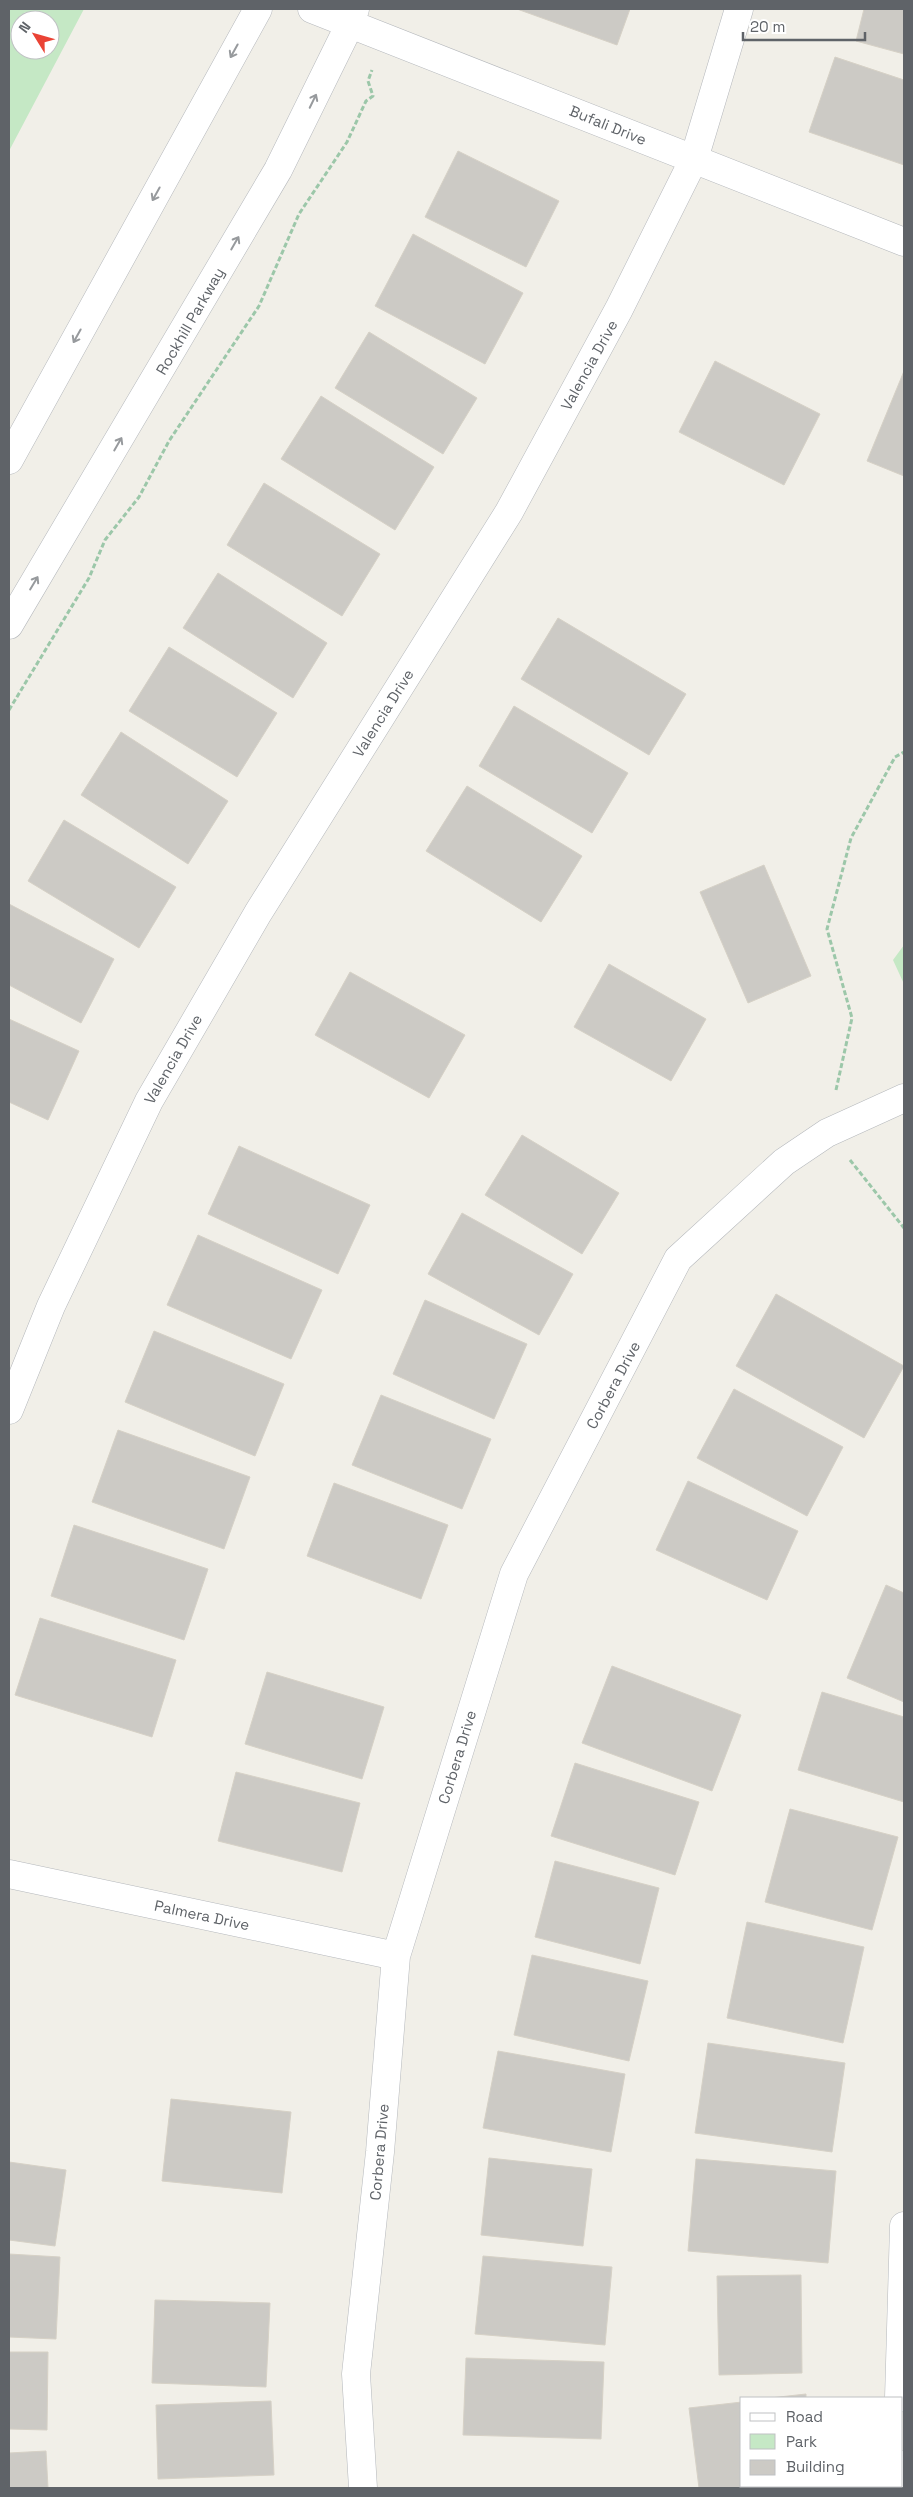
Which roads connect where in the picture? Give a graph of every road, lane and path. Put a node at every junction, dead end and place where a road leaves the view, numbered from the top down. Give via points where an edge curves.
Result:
1 (258, 9) edge
2 (312, 9) edge
3 (739, 9) edge
4 (353, 16) edge
5 (386, 38) junction
6 (694, 159) junction
7 (904, 242) edge
8 (9, 460) edge
9 (9, 625) edge
10 (9, 710) edge
11 (904, 752) edge
12 (904, 1098) edge
13 (827, 1133) junction
14 (904, 1228) edge
15 (9, 1410) edge
16 (9, 1874) edge
17 (396, 1956) junction
18 (904, 2226) edge
19 (899, 2397) edge
20 (363, 2488) edge

1 -> 8 street
2 - 4 street, Bufali Drive
3 - 6 street, Valencia Drive
4 - 5 street, Bufali Drive
9 -> 4 street, Rockhill Parkway via 278,170
5 - 6 street, Bufali Drive
5 - 10 path via 368,81 373,96 366,101 346,142 300,214 260,306 168,441 139,497 106,540 89,578
6 - 7 street, Bufali Drive
6 - 15 street, Valencia Drive via 619,310 509,512 258,914 149,1101 51,1306
11 - 13 path via 895,757 851,838 827,929 852,1018
12 - 13 street, Corbera Drive
13 - 14 path
13 - 17 street, Corbera Drive via 784,1162 678,1259 673,1268 514,1574
16 - 17 street, Palmera Drive
17 - 20 street, Corbera Drive via 380,2152 356,2374
18 - 19 street

